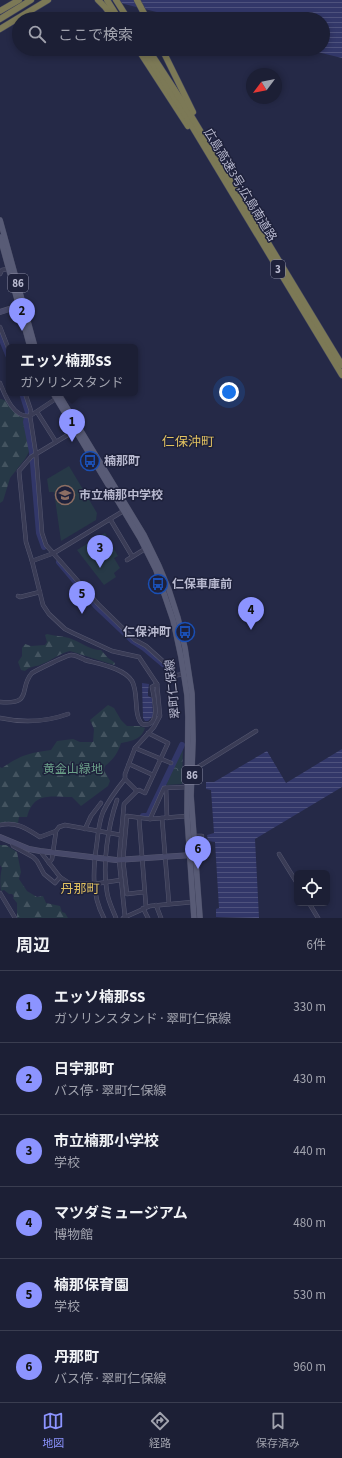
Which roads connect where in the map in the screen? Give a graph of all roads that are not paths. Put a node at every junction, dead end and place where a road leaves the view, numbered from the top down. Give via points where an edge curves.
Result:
1 (13, 0) edge
2 (19, 0) edge
3 (31, 0) edge
4 (40, 0) edge
5 (48, 0) edge
6 (54, 0) edge
7 (98, 0) edge
8 (107, 0) edge
9 (111, 0) edge
10 (116, 0) edge
11 (137, 0) edge
12 (142, 0) edge
13 (0, 10) edge
14 (20, 12) edge
15 (28, 12) edge
16 (32, 12) edge
17 (109, 12) edge
18 (115, 12) edge
19 (119, 12) edge
20 (124, 12) edge
21 (144, 12) edge
22 (146, 12) edge
23 (12, 17) edge
24 (0, 19) edge
25 (12, 22) edge
26 (12, 23) edge
27 (0, 24) edge
28 (0, 29) edge
29 (139, 56) edge
30 (142, 56) edge
31 (148, 56) edge
32 (153, 56) edge
33 (166, 56) edge
34 (164, 90) junction
35 (214, 163) junction
36 (241, 197) junction
37 (0, 220) edge
38 (0, 237) edge
39 (9, 269) junction
40 (0, 274) edge
41 (21, 305) junction
42 (0, 312) edge
43 (0, 327) edge
44 (7, 344) edge
45 (29, 344) edge
46 (34, 344) edge
47 (342, 365) edge
48 (342, 375) edge
49 (0, 383) edge
50 (6, 394) edge
51 (7, 396) edge
52 (26, 396) edge
53 (58, 396) edge
54 (37, 412) junction
55 (28, 417) junction
56 (77, 429) junction
57 (56, 442) junction
58 (34, 456) junction
59 (126, 510) junction
60 (110, 519) junction
61 (145, 549) junction
62 (54, 553) junction
63 (132, 556) junction
64 (127, 560) dead end
65 (32, 561) junction
66 (40, 592) junction
67 (18, 596) dead end
68 (174, 615) junction
69 (187, 674) junction
70 (157, 684) junction
71 (0, 702) edge
72 (68, 714) dead end
73 (0, 718) edge
74 (256, 731) dead end
75 (148, 733) junction
76 (135, 748) junction
77 (161, 759) junction
78 (171, 763) dead end
79 (129, 764) junction
80 (189, 768) junction
81 (153, 775) junction
82 (125, 779) junction
83 (186, 787) junction
84 (166, 788) junction
85 (137, 791) junction
86 (111, 797) junction
87 (116, 800) junction
88 (100, 803) dead end
89 (124, 804) junction
90 (91, 816) junction
91 (187, 816) junction
92 (139, 818) junction
93 (164, 818) junction
94 (100, 819) junction
95 (150, 819) junction
96 (0, 826) edge
97 (85, 829) junction
98 (56, 831) junction
99 (98, 832) junction
100 (109, 833) junction
101 (122, 836) junction
102 (194, 836) junction
103 (202, 836) dead end
104 (0, 837) edge
105 (12, 842) junction
106 (40, 851) junction
107 (52, 853) junction
108 (280, 854) dead end
109 (192, 855) junction
110 (165, 857) junction
111 (95, 858) junction
112 (106, 859) junction
113 (142, 859) junction
114 (121, 860) junction
115 (49, 863) junction
116 (60, 877) junction
117 (294, 878) edge
118 (121, 880) junction
119 (105, 882) junction
120 (94, 884) junction
121 (144, 892) junction
122 (0, 893) edge
123 (196, 902) junction
124 (169, 904) junction
125 (156, 905) junction
126 (311, 906) edge
127 (144, 908) junction
128 (124, 917) edge
129 (15, 918) edge
130 (104, 918) edge
131 (116, 918) edge
132 (148, 918) edge
133 (161, 918) edge
134 (194, 918) edge
135 (200, 918) edge
136 (318, 918) edge

1 - 13 highway
2 - 13 highway
3 - 24 highway
4 - 14 highway
5 - 15 highway
6 - 16 highway
7 - 17 highway
8 - 18 highway
9 - 19 highway
10 - 20 highway
11 - 21 highway
12 - 22 highway
23 - 27 highway
25 - 28 highway
26 - 28 highway
29 - 34 highway
30 - 34 highway
31 - 35 highway, 広島高速3号;広島南道路 / 3
32 - 36 highway, 広島高速3号;広島南道路 / 3
33 - 36 highway
34 - 35 highway
35 - 48 highway, 広島高速3号;広島南道路 / 3
36 - 47 highway, 広島高速3号;広島南道路 / 3
37 - 41 main road, 86
38 - 39 main road, 86
39 - 40 street via 2,270
39 - 41 main road, 86
41 - 42 street
41 - 45 main road, 86
41 - 46 main road, 86
43 - 44 street
49 - 50 street
51 - 55 street via 20,415
52 - 55 street via 31,411
53 - 54 street
53 - 56 main road, 翠町仁保線 / 86
54 - 55 street
54 - 57 street
55 - 58 street
56 - 57 street
56 - 59 main road, 翠町仁保線 / 86
57 - 58 street
58 - 62 street via 42,533 46,545
58 - 65 street via 19,472 26,542
59 - 60 street
59 - 61 main road, 翠町仁保線 / 86
59 - 68 main road, 翠町仁保線 / 86 via 144,535 159,566 169,590
60 - 62 street
60 - 63 street
61 - 63 street
61 - 68 main road, 翠町仁保線 / 86
62 - 65 street
62 - 69 street via 98,604 135,640 165,663 171,676
63 - 64 street
65 - 66 street
66 - 67 street
66 - 70 street via 43,605 49,614 65,629 112,652 139,658
68 - 69 main road, 翠町仁保線 / 86
69 - 80 main road, 翠町仁保線 / 86
70 - 71 street via 152,687 156,714 150,724 146,725 138,718 135,691 127,675 73,655 65,656 32,672 22,697 17,701
70 - 75 street via 160,716
72 - 73 street via 38,721
74 - 80 street via 198,766
75 - 76 street
75 - 77 street via 168,743
76 - 77 street
76 - 79 street
77 - 78 street
77 - 81 street
79 - 81 street
79 - 82 street
80 - 83 main road, 翠町仁保線 / 86
80 - 102 main road, 翠町仁保線 / 86
81 - 85 street via 145,793
82 - 85 street
82 - 86 street
83 - 84 street
83 - 91 main road, 翠町仁保線 / 86
84 - 93 street
84 - 95 street
85 - 89 street
86 - 87 street
86 - 94 street
87 - 89 street
87 - 100 street
88 - 90 street
89 - 101 street
90 - 94 street
90 - 97 street
91 - 93 street
91 - 109 main road, 翠町仁保線 / 86
92 - 95 street
92 - 113 street
92 - 114 street via 127,816
93 - 95 street
93 - 110 street
94 - 99 street
96 - 98 street via 20,825 40,837
97 - 98 street via 65,825
97 - 99 street
98 - 107 street
99 - 100 street
99 - 111 street
100 - 101 street
100 - 112 street
101 - 114 street
102 - 103 street
102 - 109 main road, 翠町仁保線 / 86
104 - 105 street
105 - 106 street
105 - 116 street via 13,846 37,860 46,876 55,882
106 - 107 street
106 - 115 street
107 - 111 street
107 - 115 street
108 - 117 street
109 - 110 street
109 - 123 main road, 翠町仁保線 / 86
110 - 113 street
110 - 124 street
111 - 112 street
111 - 120 street
112 - 114 street
112 - 119 street
113 - 114 street
113 - 121 street
114 - 118 street
114 - 121 street via 127,894
115 - 116 street
116 - 120 street via 73,884
118 - 119 street
118 - 128 street
119 - 120 street
119 - 131 street
120 - 130 street
121 - 127 street
122 - 129 street
123 - 124 street
123 - 134 main road, 翠町仁保線 / 86
123 - 135 main road, 翠町仁保線 / 86
124 - 125 street
125 - 127 street
125 - 133 street
126 - 136 street
127 - 128 street
127 - 132 street

